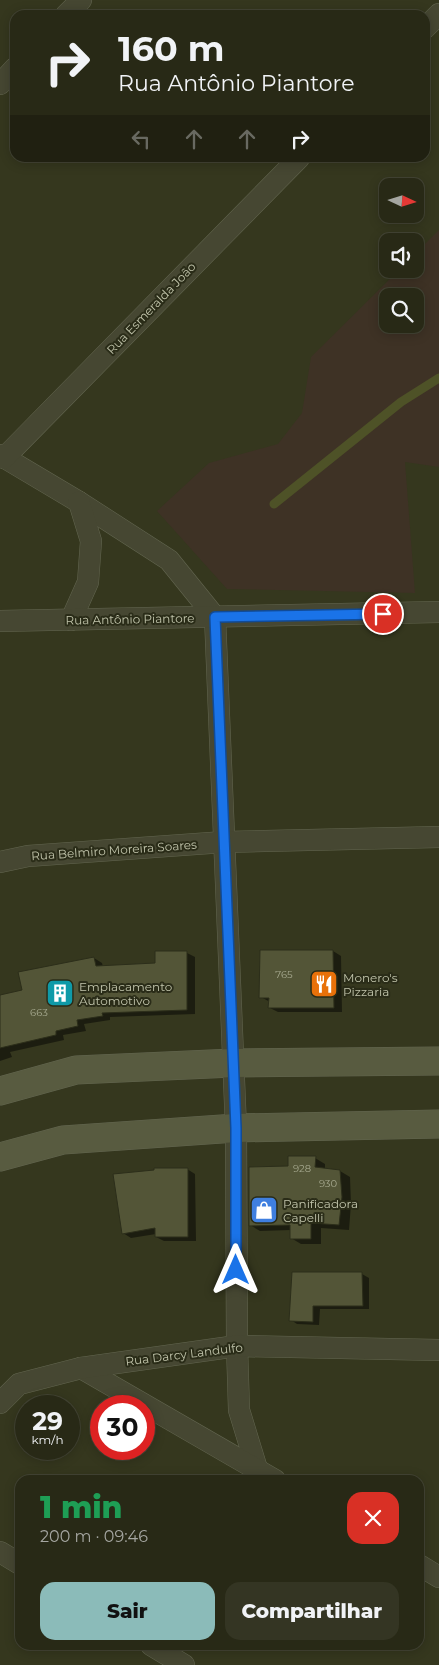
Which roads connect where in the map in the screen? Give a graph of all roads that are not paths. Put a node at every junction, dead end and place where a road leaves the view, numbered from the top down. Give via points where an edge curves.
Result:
1 (81, 0) edge
2 (71, 10) edge
3 (439, 14) edge
4 (430, 23) edge
5 (10, 73) edge
6 (0, 84) edge
7 (294, 162) edge
8 (2, 456) edge
9 (79, 502) junction
10 (439, 612) edge
11 (215, 617) junction
12 (71, 620) junction
13 (0, 621) edge
14 (439, 837) edge
15 (224, 842) junction
16 (0, 862) edge
17 (439, 1061) edge
18 (233, 1063) junction
19 (0, 1091) edge
20 (439, 1124) edge
21 (236, 1128) junction
22 (0, 1157) edge
23 (237, 1346) junction
24 (439, 1350) edge
25 (81, 1368) junction
26 (0, 1403) edge
27 (257, 1469) junction
28 (267, 1475) edge
29 (0, 1552) edge
30 (15, 1561) edge
31 (424, 1568) edge
32 (439, 1577) edge
33 (160, 1650) edge
34 (184, 1665) edge

1 - 2 street
3 - 4 street
5 - 6 street
7 - 8 street, Rua Esmeralda João
8 - 9 street
9 - 11 street via 169,560
9 - 12 street via 91,541 88,582
10 - 11 street, Rua Antônio Piantore
11 - 12 street, Rua Antônio Piantore
11 - 15 street
12 - 13 street, Rua Antônio Piantore
14 - 15 street, Rua Belmiro Moreira Soares
15 - 16 street, Rua Belmiro Moreira Soares via 28,856
15 - 18 street
17 - 18 main road
18 - 19 main road via 76,1070
18 - 21 street
20 - 21 main road
21 - 22 main road via 63,1140
21 - 23 street
23 - 24 street, Rua Darcy Landulfo
23 - 25 street, Rua Darcy Landulfo
23 - 27 street via 239,1410
25 - 26 street, Rua Darcy Landulfo via 19,1384
25 - 27 street
27 - 28 street
29 - 30 street
31 - 32 street
33 - 34 street

